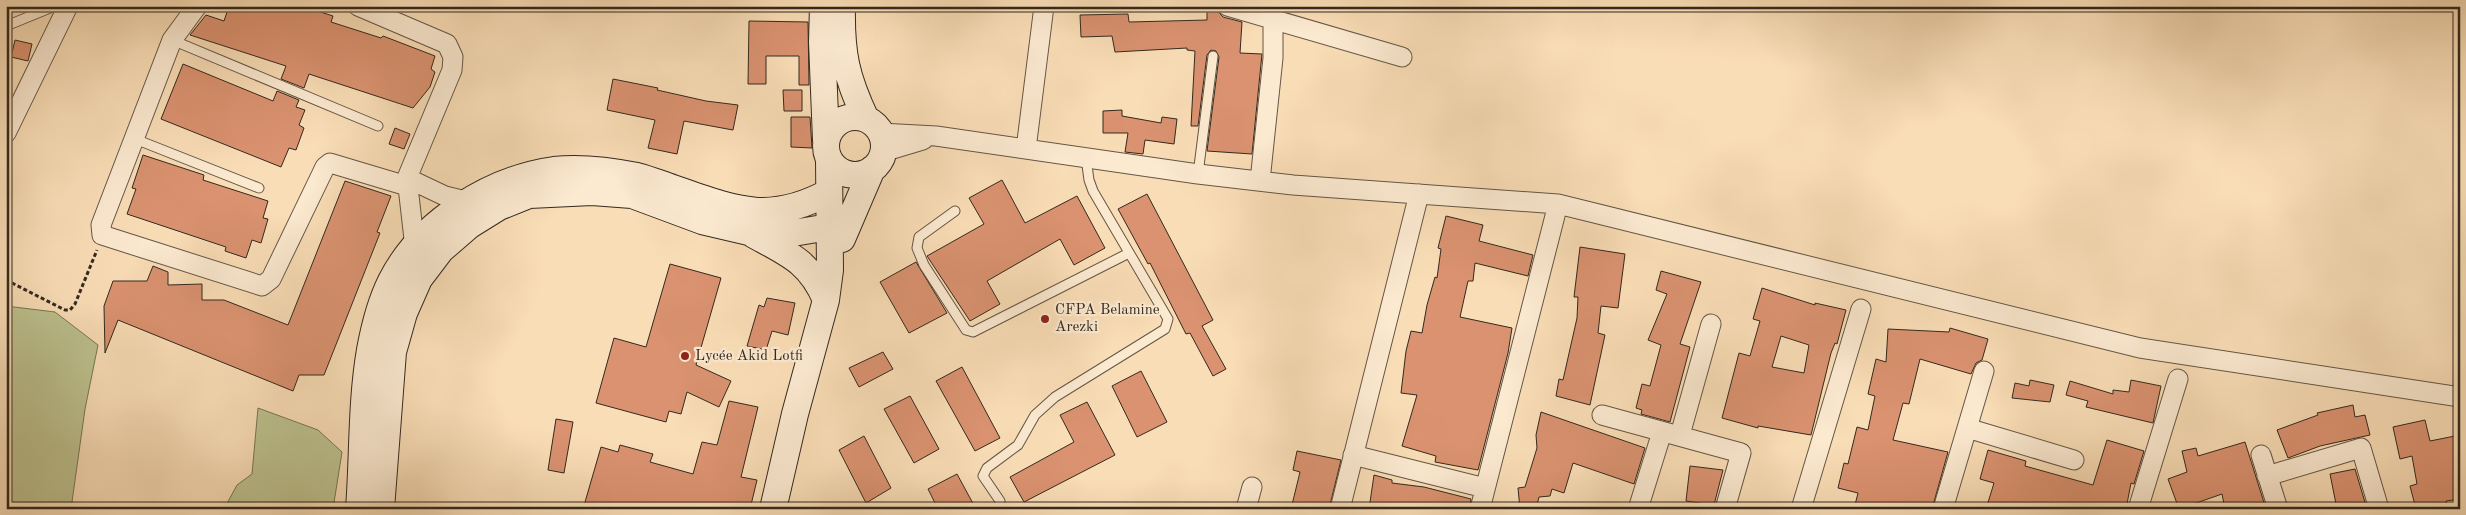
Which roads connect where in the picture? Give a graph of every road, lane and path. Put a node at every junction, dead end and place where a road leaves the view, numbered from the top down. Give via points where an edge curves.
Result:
1 (55, 6) edge
2 (68, 6) edge
3 (197, 6) edge
4 (358, 6) edge
5 (823, 6) edge
6 (842, 6) edge
7 (1044, 6) edge
8 (1227, 6) edge
9 (1273, 20) junction
10 (6, 26) edge
11 (172, 40) junction
12 (1214, 56) dead end
13 (1402, 57) dead end
14 (378, 126) dead end
15 (7, 129) edge
16 (135, 139) junction
17 (875, 143) junction
18 (1026, 148) junction
19 (828, 150) junction
20 (1086, 157) junction
21 (1198, 174) junction
22 (1260, 181) junction
23 (407, 182) junction
24 (259, 188) dead end
25 (829, 192) junction
26 (1419, 194) junction
27 (470, 202) junction
28 (1558, 204) junction
29 (955, 211) dead end
30 (838, 226) junction
31 (749, 232) junction
32 (102, 235) junction
33 (415, 248) junction
34 (1129, 253) junction
35 (6, 280) edge
36 (826, 300) junction
37 (1861, 309) dead end
38 (1711, 324) dead end
39 (1984, 372) dead end
40 (2178, 379) dead end
41 (2460, 397) edge
42 (1602, 415) dead end
43 (1967, 428) junction
44 (1662, 432) junction
45 (1680, 435) junction
46 (1352, 455) junction
47 (2261, 455) dead end
48 (2074, 460) dead end
49 (2267, 476) junction
50 (1252, 488) dead end
51 (1485, 488) junction
52 (1000, 501) dead end
53 (359, 509) edge
54 (381, 509) edge
55 (773, 509) edge
56 (1246, 509) edge
57 (1340, 509) edge
58 (1480, 509) edge
59 (1638, 509) edge
60 (1725, 509) edge
61 (1801, 509) edge
62 (1944, 509) edge
63 (2138, 509) edge
64 (2278, 509) edge
65 (2380, 509) edge

1 - 10 lane
2 - 15 street
3 - 11 street
4 - 23 street via 447,44 453,57 452,70
5 - 19 main road
6 - 17 main road via 844,64
7 - 18 street
8 - 9 street
9 - 13 street
9 - 22 street via 1273,58
11 - 14 lane
11 - 16 street
12 - 21 lane
16 - 24 lane
16 - 32 street via 100,226
17 - 18 street via 936,136
17 - 19 main road via 853,175 835,167
17 - 19 main road via 856,117 846,118 837,123
17 - 30 main road
18 - 20 street
19 - 25 main road
20 - 21 street
20 - 34 lane via 1093,191
21 - 22 street
22 - 26 street
23 - 27 street
23 - 32 street via 330,163 325,167 271,280 262,286
23 - 33 street
25 - 27 main road via 789,209 752,212 638,176 556,170 493,187
25 - 30 main road
26 - 28 street
26 - 46 street
27 - 33 main road via 429,231
28 - 41 street via 2140,348
28 - 51 street
29 - 34 lane via 919,237 917,248 924,265 966,330 973,332
30 - 31 main road via 780,233
30 - 36 main road
31 - 36 main road via 787,252 808,268 819,282
31 - 54 main road via 702,221 632,194 592,192 529,195 499,207 470,225 441,250 419,279 404,313 393,352
32 - 35 path via 72,309 65,310
33 - 53 main road via 391,281 370,350
34 - 52 lane via 1168,324 1165,329 1055,397 1035,415 1018,445 987,468 984,476
36 - 55 main road
37 - 61 street
38 - 45 street
39 - 43 street
40 - 63 street
42 - 44 street
43 - 48 street
43 - 62 street
44 - 45 street
44 - 59 street
45 - 60 street via 1741,453
46 - 51 street
46 - 57 street
47 - 49 street
49 - 64 street
49 - 65 street via 2361,448
50 - 56 street
51 - 58 street

